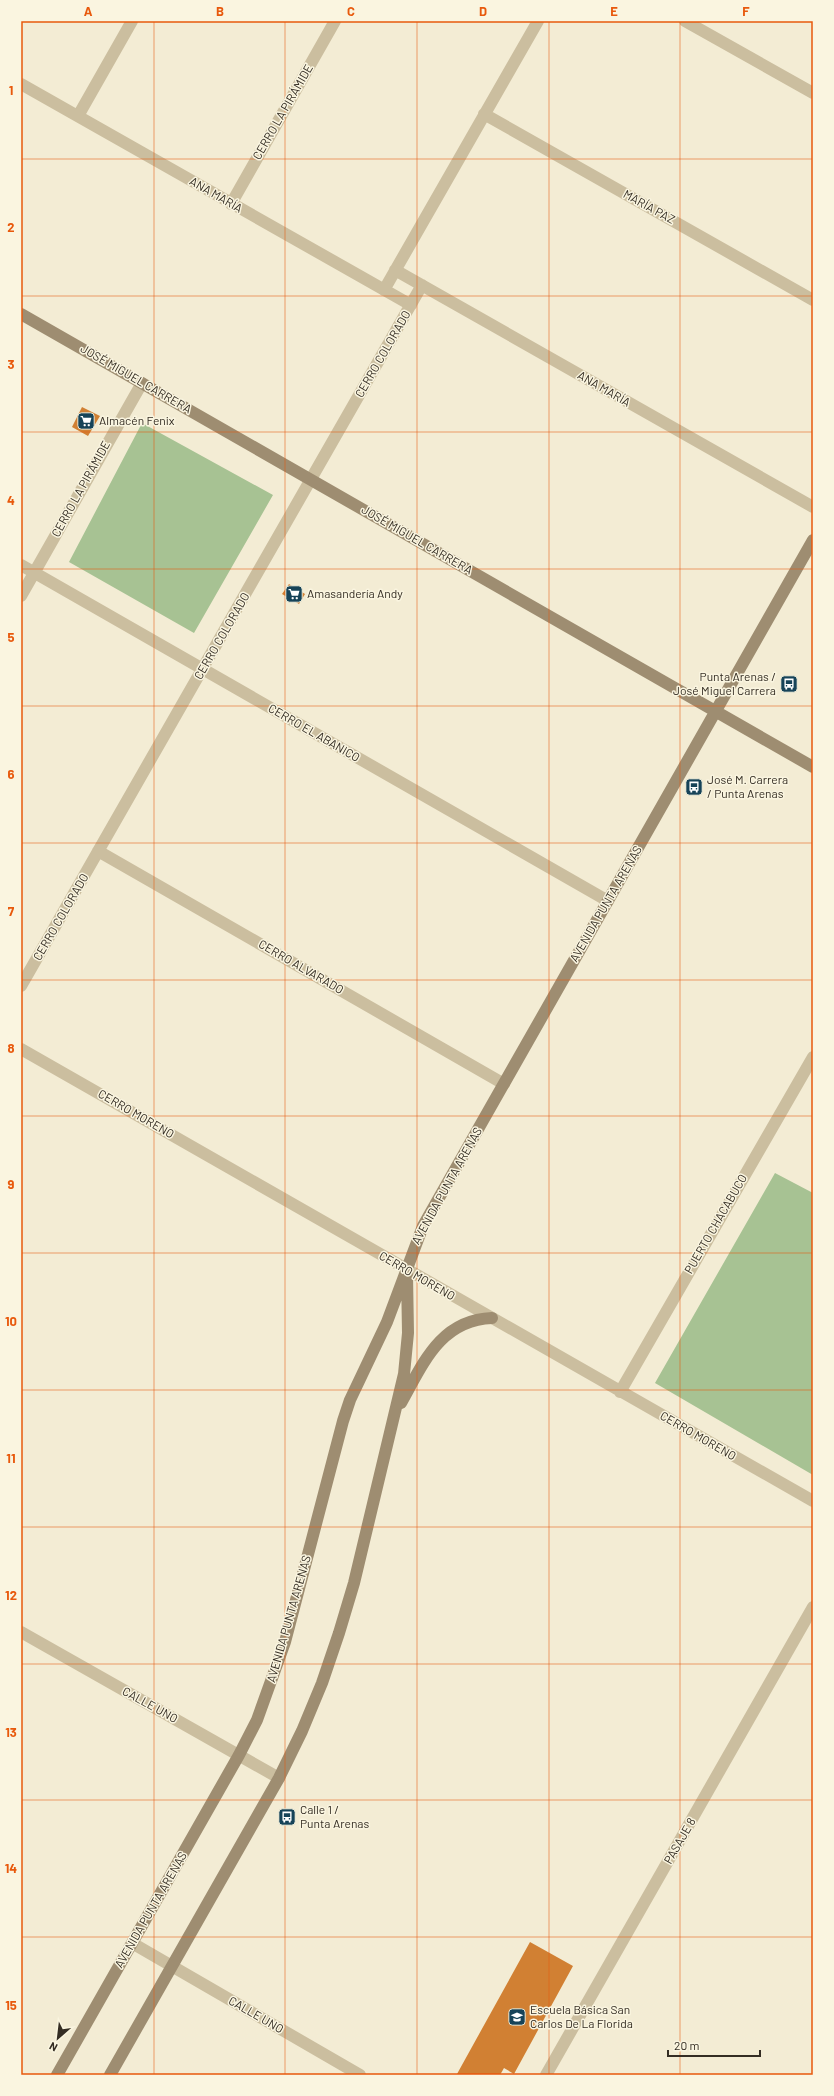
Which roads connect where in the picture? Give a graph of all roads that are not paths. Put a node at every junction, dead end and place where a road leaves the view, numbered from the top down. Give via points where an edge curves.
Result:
1 (132, 21) edge
2 (335, 21) edge
3 (538, 21) edge
4 (685, 21) edge
5 (21, 84) edge
6 (813, 93) edge
7 (484, 114) junction
8 (78, 116) junction
9 (231, 204) junction
10 (395, 270) junction
11 (422, 285) junction
12 (384, 290) junction
13 (813, 300) edge
14 (411, 305) junction
15 (21, 314) edge
16 (142, 383) junction
17 (312, 480) junction
18 (813, 507) edge
19 (813, 540) edge
20 (21, 566) edge
21 (34, 573) junction
22 (21, 596) edge
23 (203, 670) junction
24 (716, 711) junction
25 (813, 767) edge
26 (98, 851) junction
27 (608, 901) junction
28 (21, 986) edge
29 (21, 1049) edge
30 (813, 1057) edge
31 (504, 1084) junction
32 (407, 1270) junction
33 (492, 1318) junction
34 (620, 1392) junction
35 (394, 1415) junction
36 (813, 1501) edge
37 (813, 1607) edge
38 (21, 1632) edge
39 (239, 1755) junction
40 (279, 1778) junction
41 (132, 1944) junction
42 (172, 1967) junction
43 (57, 2075) edge
44 (110, 2075) edge
45 (360, 2075) edge
46 (546, 2075) edge

1 - 8 street
2 - 9 street, CERRO LA PIRÁMIDE
3 - 7 street
4 - 6 street
5 - 8 street, ANA MARÍA
7 - 10 street
7 - 13 street, MARÍA PAZ
8 - 9 street, ANA MARÍA
9 - 12 street, ANA MARÍA
10 - 11 street, ANA MARÍA
10 - 12 street
11 - 14 street, CERRO COLORADO
11 - 18 street, ANA MARÍA
12 - 14 street, ANA MARÍA
14 - 17 street, CERRO COLORADO
15 - 16 main road, JOSÉ MIGUEL CARRERA
16 - 17 main road, JOSÉ MIGUEL CARRERA
16 - 21 street, CERRO LA PIRÁMIDE
17 - 23 street, CERRO COLORADO
17 - 24 main road, JOSÉ MIGUEL CARRERA
19 - 24 main road, AVENIDA PUNTA ARENAS
20 - 21 street, CERRO EL ABANICO
21 - 22 street, CERRO LA PIRÁMIDE
21 - 23 street, CERRO EL ABANICO
23 - 26 street, CERRO COLORADO
23 - 27 street, CERRO EL ABANICO
24 - 25 main road, JOSÉ MIGUEL CARRERA
24 - 27 main road, AVENIDA PUNTA ARENAS
26 - 28 street, CERRO COLORADO
26 - 31 street, CERRO ALVARADO
27 - 31 main road, AVENIDA PUNTA ARENAS
29 - 32 street, CERRO MORENO
30 - 34 street, PUERTO CHACABUCO
31 - 32 main road, AVENIDA PUNTA ARENAS via 423,1226
32 - 33 street, CERRO MORENO
32 - 35 main road, AVENIDA PUNTA ARENAS via 408,1333 404,1374
32 - 39 main road, AVENIDA PUNTA ARENAS via 387,1322 350,1400 334,1448 285,1642 256,1720
33 - 34 street, CERRO MORENO
33 - 35 main road via 469,1321 447,1333 416,1376
34 - 36 street, CERRO MORENO
35 - 40 main road, AVENIDA PUNTA ARENAS via 354,1583 339,1633 322,1683
37 - 46 street, PASAJE 8
38 - 39 street, CALLE UNO
39 - 40 street, CALLE UNO
39 - 41 main road, AVENIDA PUNTA ARENAS
40 - 42 main road, AVENIDA PUNTA ARENAS
41 - 42 street, CALLE UNO
41 - 43 main road, AVENIDA PUNTA ARENAS
42 - 44 main road, AVENIDA PUNTA ARENAS
42 - 45 street, CALLE UNO

